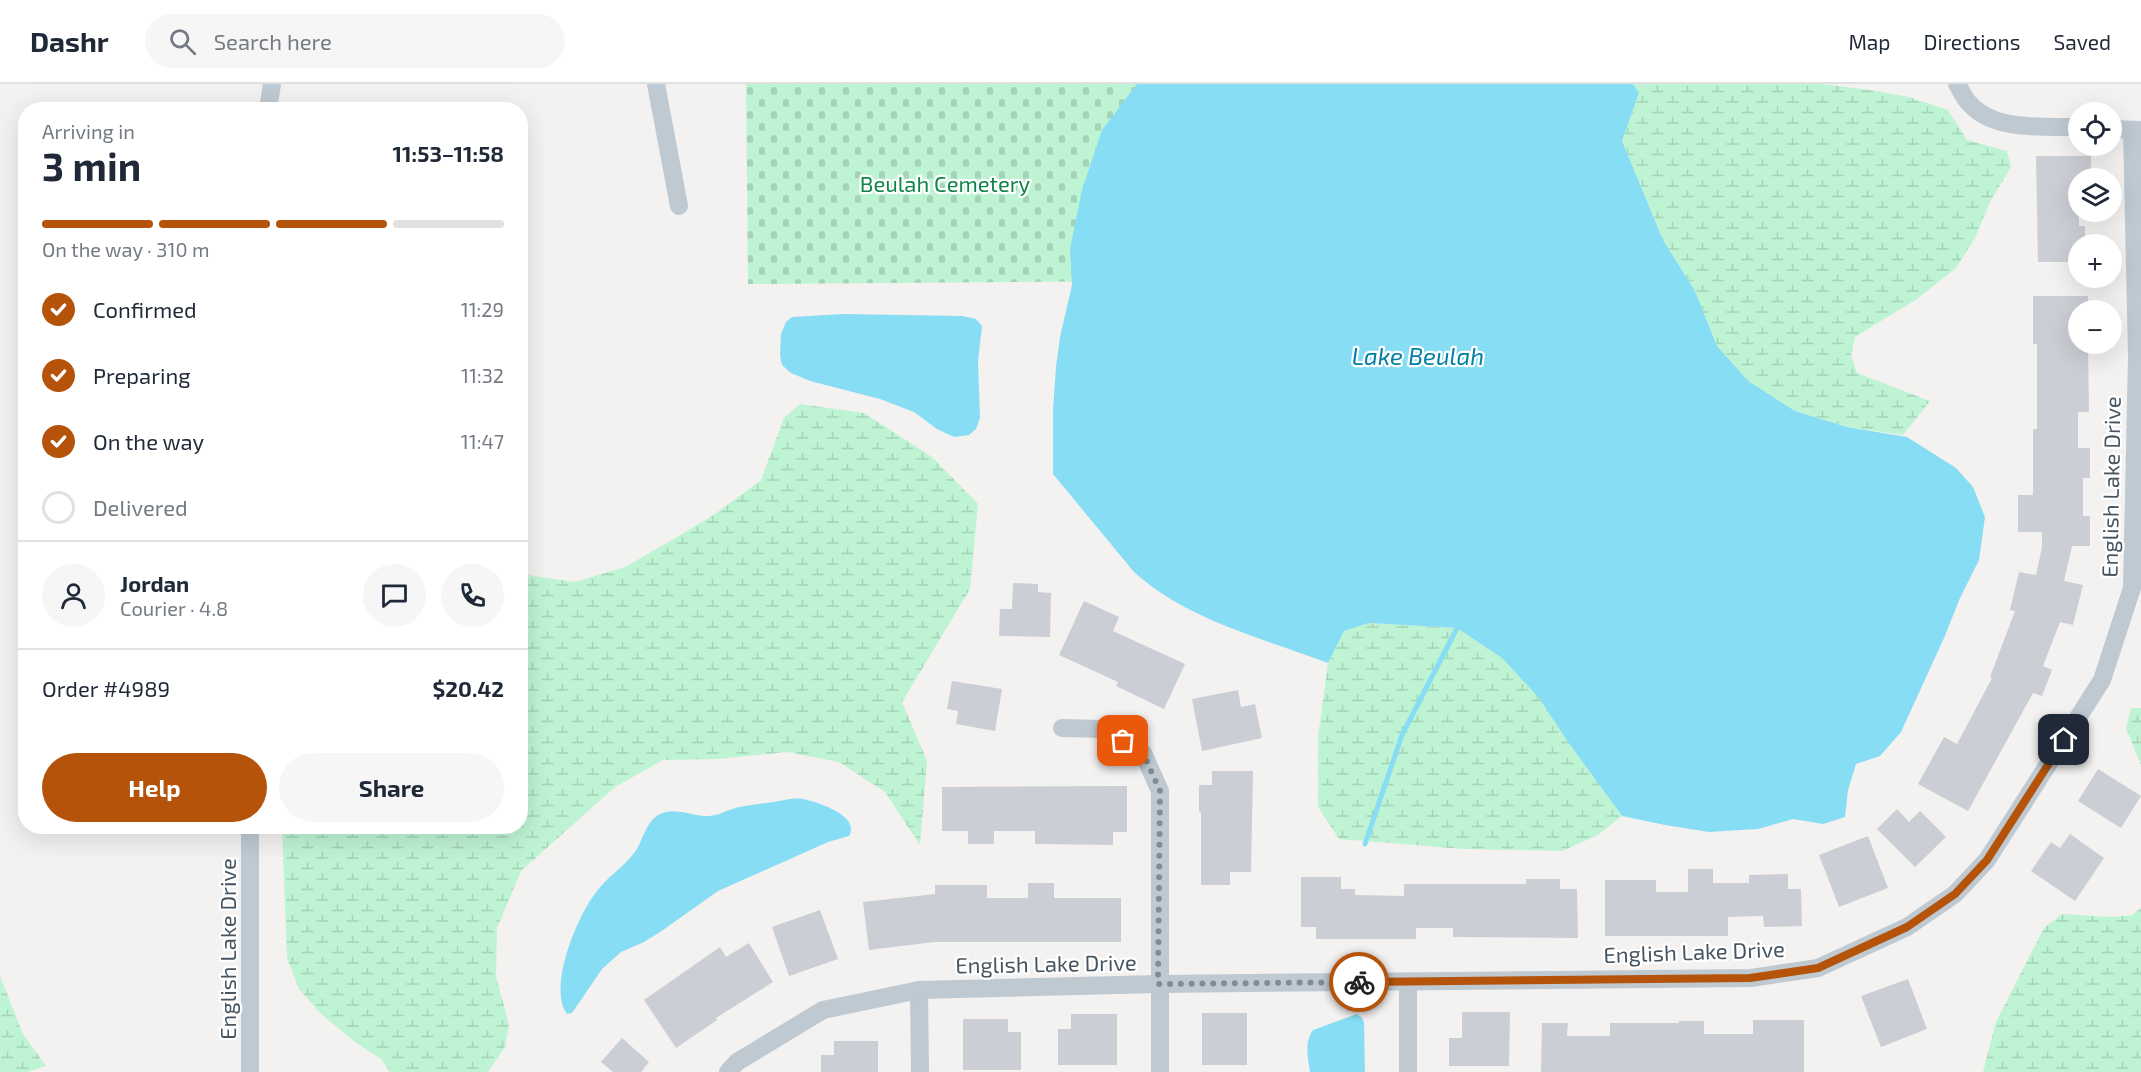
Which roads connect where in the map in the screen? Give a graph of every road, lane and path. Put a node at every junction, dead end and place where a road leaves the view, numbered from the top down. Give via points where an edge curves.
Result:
1 (272, 84) edge
2 (656, 84) edge
3 (1957, 84) edge
4 (269, 102) edge
5 (2068, 127) edge
6 (2122, 129) edge
7 (2137, 130) edge
8 (679, 206) dead end
9 (2139, 357) edge
10 (2137, 588) edge
11 (1062, 728) dead end
12 (250, 834) edge
13 (1408, 982) junction
14 (1158, 984) junction
15 (919, 990) junction
16 (250, 1072) edge
17 (728, 1072) edge
18 (920, 1072) edge
19 (1160, 1072) edge
20 (1408, 1072) edge

1 - 4 street
2 - 8 street
3 - 5 street via 1970,104 1993,120
6 - 7 street
7 - 9 street, English Lake Drive
9 - 10 street, English Lake Drive
10 - 13 street, English Lake Drive via 2102,680 1987,860 1955,894 1907,927 1818,968 1750,978
11 - 14 street via 1104,729 1143,753 1160,791
12 - 16 street, English Lake Drive
13 - 14 street, English Lake Drive
13 - 20 street
14 - 15 street, English Lake Drive
14 - 19 street
15 - 17 street, English Lake Drive via 823,1010 737,1062
15 - 18 street

